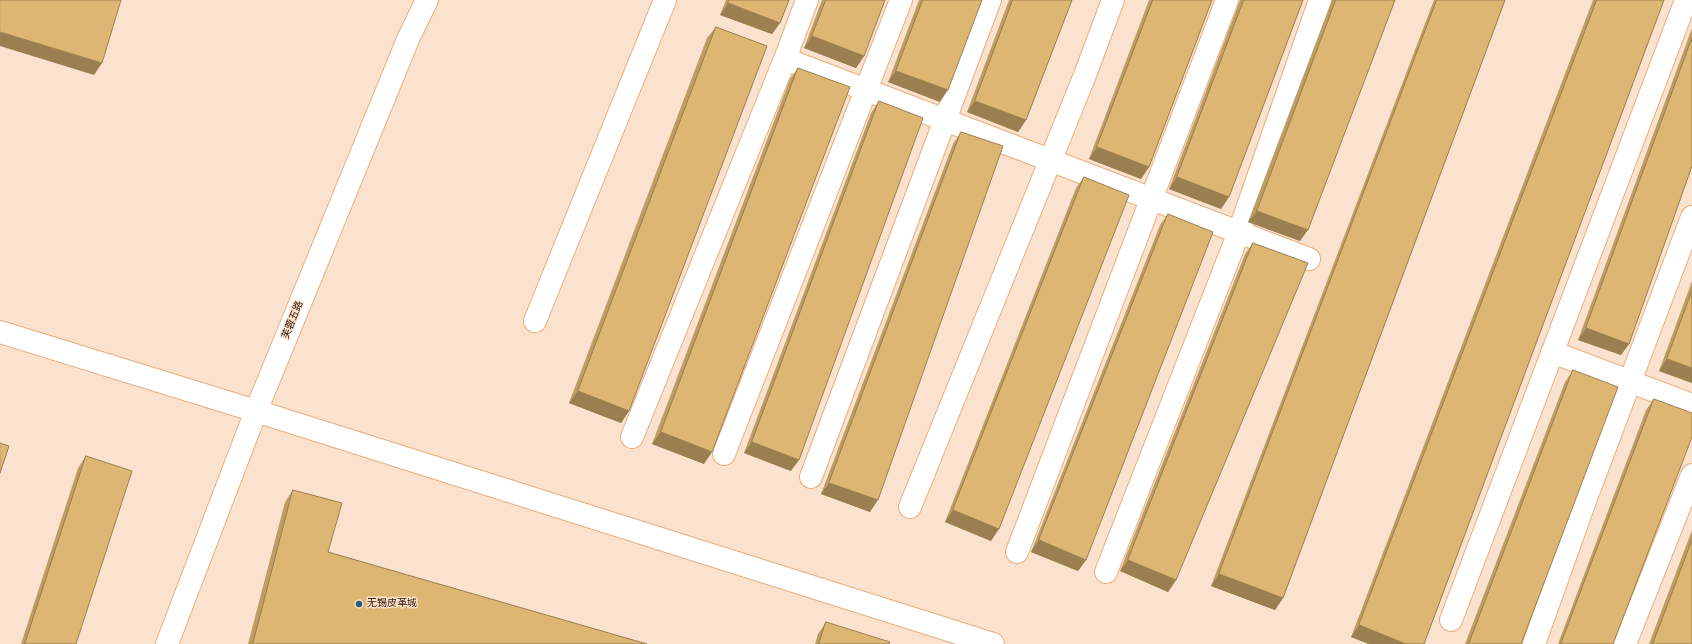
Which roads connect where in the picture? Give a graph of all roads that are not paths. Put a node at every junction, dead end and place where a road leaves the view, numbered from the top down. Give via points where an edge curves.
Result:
1 (427, 0) edge
2 (665, 0) edge
3 (807, 0) edge
4 (901, 0) edge
5 (990, 0) edge
6 (1113, 0) edge
7 (1227, 0) edge
8 (1320, 0) edge
9 (1686, 0) edge
10 (785, 59) junction
11 (866, 90) junction
12 (946, 120) junction
13 (1050, 160) junction
14 (1151, 199) junction
15 (1692, 217) edge
16 (1239, 232) junction
17 (1309, 259) dead end
18 (535, 321) dead end
19 (0, 332) edge
20 (1552, 352) junction
21 (1630, 382) junction
22 (1692, 405) edge
23 (256, 411) junction
24 (632, 437) dead end
25 (724, 454) dead end
26 (1692, 475) edge
27 (811, 477) dead end
28 (910, 507) dead end
29 (1017, 552) dead end
30 (1106, 572) dead end
31 (1451, 620) dead end
32 (168, 644) edge
33 (993, 644) edge
34 (1534, 644) edge
35 (1625, 644) edge

1 - 23 street, 芙蓉五路 via 409,37
2 - 18 street
3 - 10 street
4 - 11 street
5 - 12 street
6 - 13 street
7 - 14 street
8 - 16 street
9 - 20 street
10 - 11 street
10 - 24 street
11 - 12 street
11 - 25 street
12 - 13 street
12 - 27 street
13 - 14 street
13 - 28 street
14 - 16 street
14 - 29 street
15 - 21 street
16 - 17 street
16 - 30 street
19 - 23 street
20 - 21 street
20 - 31 street
21 - 22 street
21 - 34 street
23 - 32 street, 芙蓉五路
23 - 33 street
26 - 35 street

